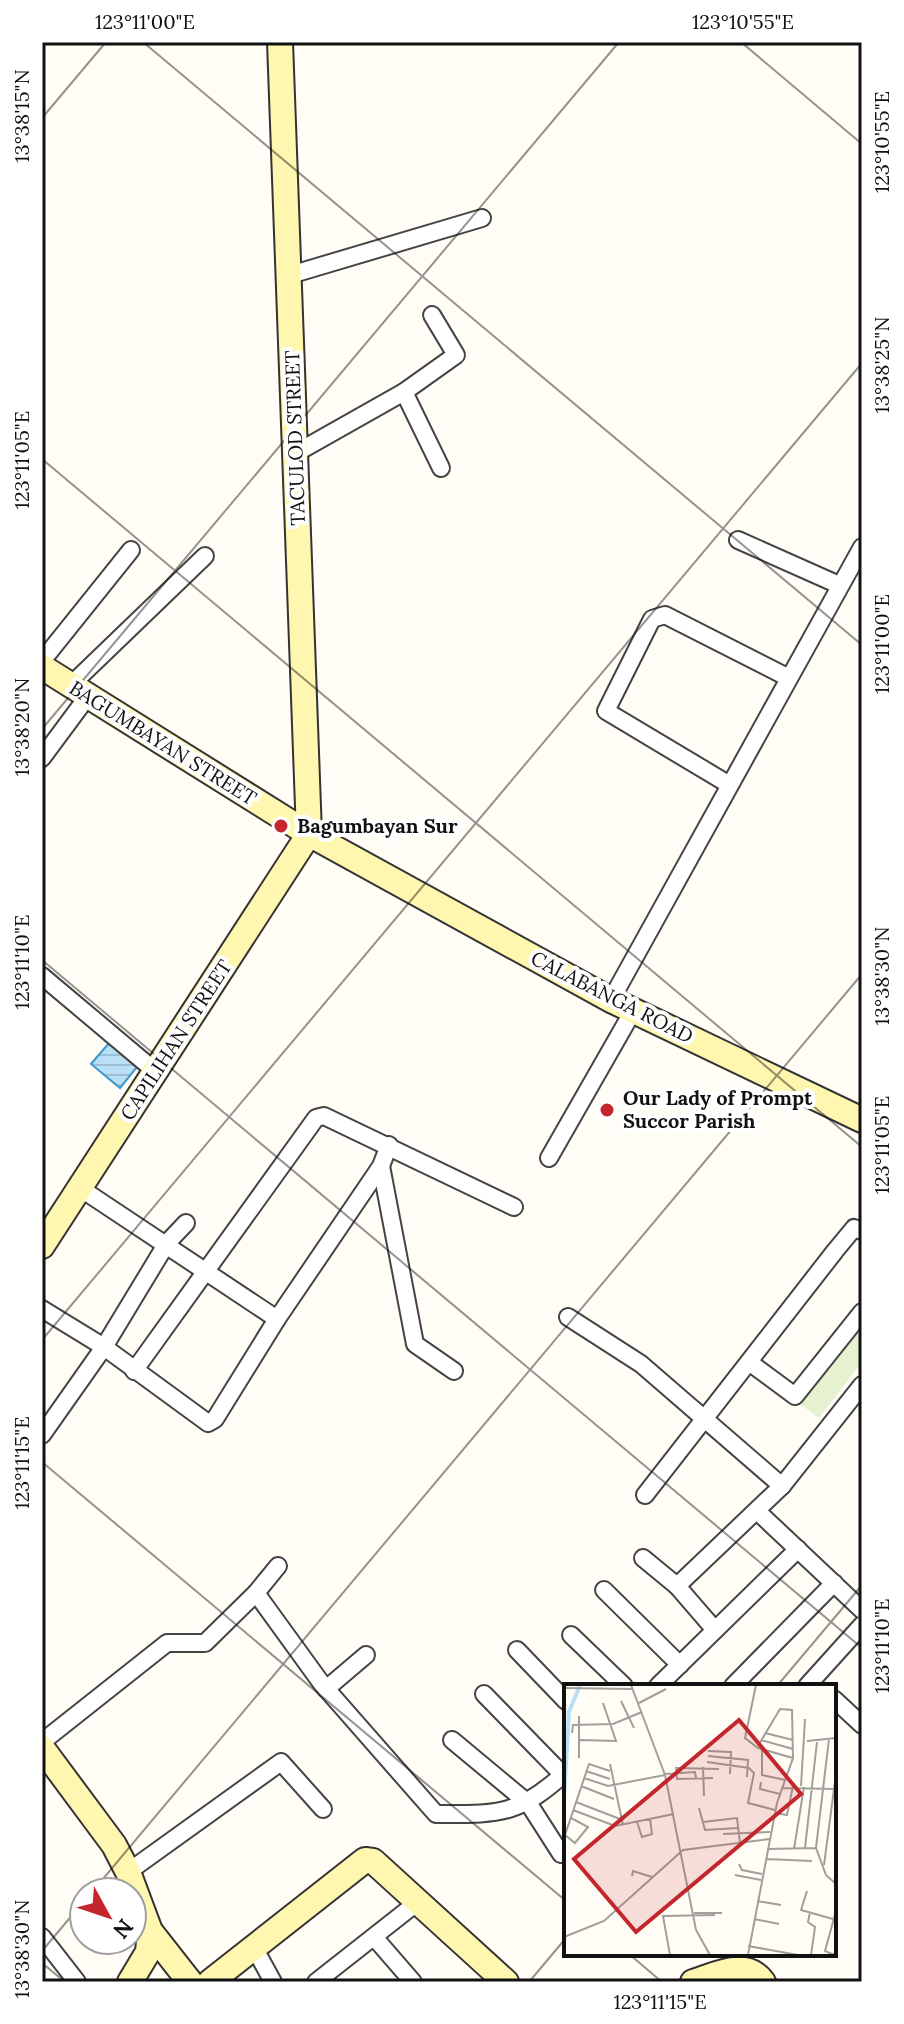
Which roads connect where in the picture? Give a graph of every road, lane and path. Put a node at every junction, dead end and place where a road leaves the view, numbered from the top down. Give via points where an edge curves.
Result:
1 (280, 42) edge
2 (482, 218) dead end
3 (290, 275) junction
4 (432, 315) dead end
5 (404, 392) junction
6 (296, 453) junction
7 (441, 468) dead end
8 (738, 540) dead end
9 (131, 550) dead end
10 (860, 554) edge
11 (205, 556) dead end
12 (839, 585) junction
13 (42, 664) edge
14 (787, 677) junction
15 (80, 690) junction
16 (42, 758) edge
17 (728, 784) junction
18 (309, 834) junction
19 (366, 866) joint
20 (42, 976) edge
21 (611, 1000) junction
22 (633, 1011) junction
23 (155, 1071) junction
24 (862, 1120) edge
25 (389, 1145) junction
26 (549, 1158) dead end
27 (381, 1166) junction
28 (80, 1188) junction
29 (514, 1207) dead end
30 (186, 1223) dead end
31 (862, 1231) edge
32 (167, 1243) junction
33 (42, 1246) edge
34 (206, 1271) junction
35 (42, 1309) edge
36 (862, 1312) edge
37 (568, 1317) dead end
38 (277, 1319) junction
39 (104, 1347) junction
40 (749, 1362) junction
41 (134, 1371) junction
42 (454, 1371) dead end
43 (862, 1385) edge
44 (706, 1418) junction
45 (42, 1435) edge
46 (782, 1486) junction
47 (645, 1495) dead end
48 (757, 1511) junction
49 (798, 1549) junction
50 (643, 1558) dead end
51 (278, 1566) dead end
52 (834, 1583) junction
53 (677, 1586) junction
54 (604, 1590) dead end
55 (256, 1593) junction
56 (862, 1610) edge
57 (862, 1625) edge
58 (715, 1630) junction
59 (571, 1635) dead end
60 (517, 1650) dead end
61 (366, 1655) dead end
62 (680, 1665) junction
63 (622, 1684) edge
64 (660, 1684) edge
65 (735, 1684) edge
66 (814, 1684) edge
67 (326, 1689) junction
68 (484, 1694) dead end
69 (564, 1699) edge
70 (836, 1701) edge
71 (862, 1725) edge
72 (452, 1740) dead end
73 (42, 1742) edge
74 (42, 1748) edge
75 (564, 1773) edge
76 (564, 1775) edge
77 (529, 1804) junction
78 (323, 1809) dead end
79 (564, 1851) edge
80 (128, 1872) junction
81 (419, 1901) junction
82 (150, 1931) junction
83 (42, 1937) edge
84 (374, 1937) junction
85 (255, 1949) junction
86 (493, 1978) edge
87 (77, 1982) edge
88 (130, 1982) edge
89 (190, 1982) edge
90 (210, 1982) edge
91 (273, 1982) edge
92 (316, 1982) edge
93 (413, 1982) edge
94 (693, 1982) edge
95 (763, 1982) edge

1 - 3 street, TACULOD STREET
2 - 3 street
3 - 6 street, TACULOD STREET
4 - 5 street via 456,355
5 - 6 street
5 - 7 street
6 - 18 street, TACULOD STREET
8 - 12 street
9 - 13 street
10 - 12 street
11 - 15 street
12 - 14 street
13 - 15 street, BAGUMBAYAN STREET
14 - 17 street
14 - 17 street via 665,615 652,619 606,711
15 - 16 street
15 - 18 street, BAGUMBAYAN STREET
17 - 21 street
18 - 19 street, BAGUMBAYAN STREET
18 - 23 street, CAPILIHAN STREET
19 - 21 street, CALABANGA ROAD
20 - 23 street
21 - 22 street, CALABANGA ROAD
22 - 24 street, CALABANGA ROAD
22 - 26 street
23 - 28 street, CAPILIHAN STREET
25 - 27 street
25 - 29 street
25 - 34 street via 324,1116 316,1118
27 - 38 street
27 - 42 street via 415,1344
28 - 32 street
28 - 33 street, CAPILIHAN STREET
30 - 32 street
31 - 40 street via 854,1228
32 - 34 street
32 - 39 street
34 - 38 street
34 - 41 street
35 - 39 street
36 - 40 street via 795,1396
37 - 44 street via 641,1364
38 - 41 street via 208,1423
39 - 41 street
39 - 45 street
40 - 44 street
43 - 46 street
44 - 46 street
44 - 47 street
46 - 48 street
48 - 49 street
48 - 53 street
49 - 52 street
49 - 58 street
50 - 53 street
51 - 55 street
52 - 56 street
52 - 65 street
53 - 58 street
54 - 62 street
55 - 67 street
55 - 73 street via 205,1643 167,1643
57 - 66 street
58 - 62 street
59 - 63 street
60 - 69 street
61 - 67 street
62 - 64 street
67 - 77 street via 436,1814
68 - 75 street
70 - 71 street
72 - 77 street
74 - 80 street via 83,1800
76 - 77 street
77 - 79 street via 561,1854
78 - 80 street via 281,1762
80 - 82 street
81 - 84 street
81 - 85 street via 373,1861 365,1860
81 - 86 street
82 - 88 street via 148,1952
82 - 89 street
83 - 87 street
84 - 92 street
84 - 93 street
85 - 90 street
85 - 91 street
94 - 95 street via 740,1968

